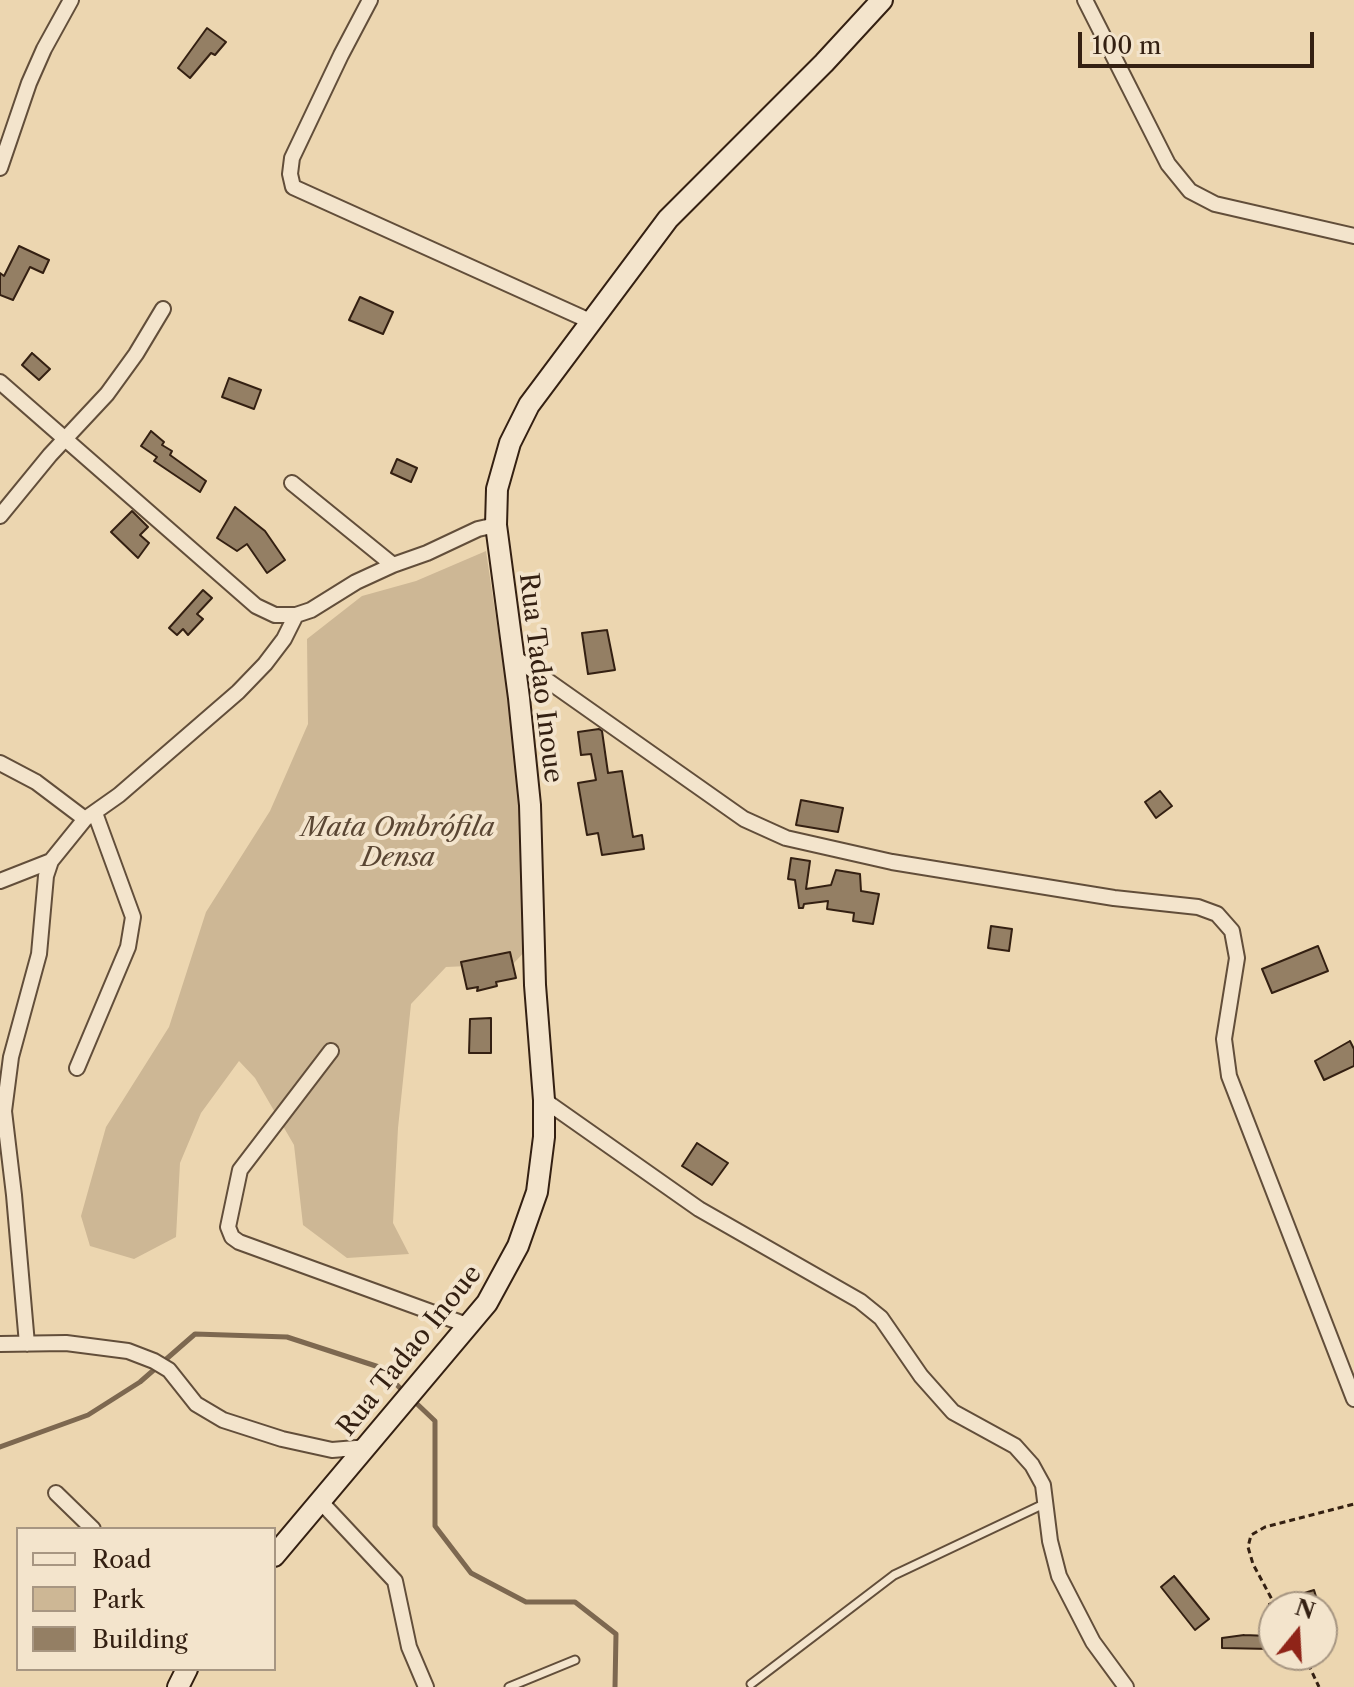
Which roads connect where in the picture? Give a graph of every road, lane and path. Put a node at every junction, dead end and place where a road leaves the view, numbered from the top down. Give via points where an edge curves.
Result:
1 (71, 0) edge
2 (370, 0) edge
3 (882, 0) edge
4 (1085, 0) edge
5 (0, 168) edge
6 (1354, 236) edge
7 (163, 309) dead end
8 (592, 322) junction
9 (0, 382) edge
10 (64, 440) junction
11 (292, 483) dead end
12 (0, 516) edge
13 (496, 525) junction
14 (393, 565) junction
15 (296, 615) junction
16 (514, 657) junction
17 (0, 763) edge
18 (90, 816) junction
19 (51, 861) junction
20 (0, 881) edge
21 (331, 1051) dead end
22 (77, 1068) dead end
23 (544, 1100) junction
24 (2, 1111) edge
25 (7, 1194) edge
26 (467, 1325) junction
27 (0, 1344) edge
28 (27, 1344) junction
29 (1354, 1399) edge
30 (368, 1447) junction
31 (56, 1493) dead end
32 (321, 1502) junction
33 (1046, 1503) junction
34 (1354, 1504) edge
35 (91, 1527) edge
36 (276, 1554) edge
37 (1267, 1591) edge
38 (575, 1660) dead end
39 (751, 1684) dead end
40 (426, 1687) edge
41 (509, 1687) edge
42 (1126, 1687) edge

1 - 5 street via 29,83
2 - 8 street via 292,158 293,187
3 - 8 street, Rua Tadao Inoue via 668,219
4 - 6 street via 1168,164 1190,191 1215,204
7 - 10 street via 107,394
8 - 13 street, Rua Tadao Inoue via 529,405 510,443 497,489
9 - 10 street
10 - 12 street
10 - 15 street via 256,606 275,615
11 - 14 street
13 - 14 street
13 - 16 street, Rua Tadao Inoue
14 - 15 street
15 - 18 street via 284,639 238,692
16 - 23 street, Rua Tadao Inoue via 530,805
16 - 29 street via 744,819 786,838 892,862 1217,914 1232,931 1237,958 1224,1039 1229,1076
17 - 18 street
18 - 19 street
18 - 22 street via 133,917 128,947
19 - 20 street
19 - 24 street via 39,954
21 - 26 street via 240,1170 228,1227 232,1237
23 - 26 street, Rua Tadao Inoue via 537,1192 503,1276
23 - 33 street via 699,1209 873,1311 953,1412 1022,1453 1038,1474
24 - 25 street
25 - 28 street
26 - 30 street, Rua Tadao Inoue
27 - 28 street
28 - 30 street via 128,1351 169,1370 196,1404 223,1420 332,1450
30 - 32 street, Rua Tadao Inoue
31 - 35 street
32 - 36 street, Rua Tadao Inoue
32 - 40 street via 395,1581 409,1647
33 - 39 lane via 894,1575
33 - 42 street via 1059,1576 1093,1642
34 - 37 path via 1251,1535 1248,1547
38 - 41 lane

